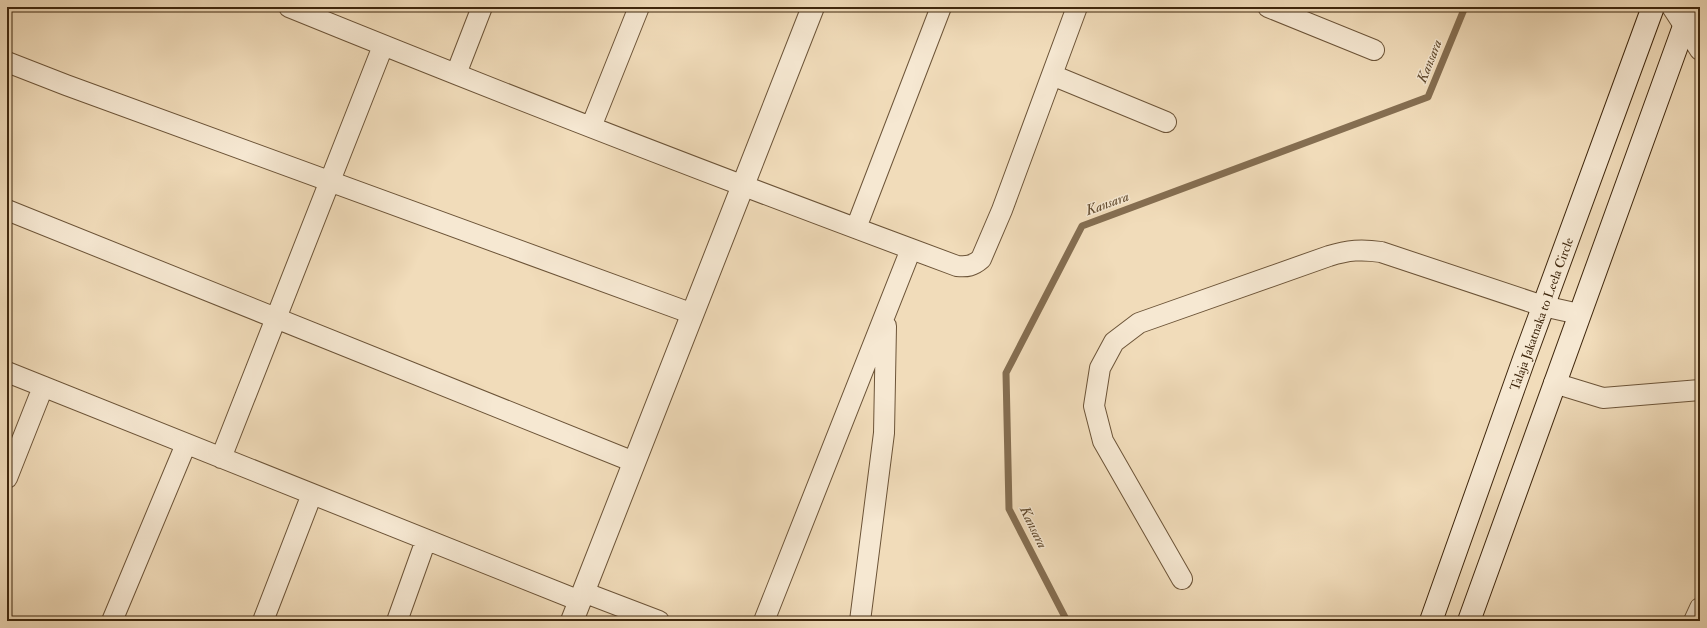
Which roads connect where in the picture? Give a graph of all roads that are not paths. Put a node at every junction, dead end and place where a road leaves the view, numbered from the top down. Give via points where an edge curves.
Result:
1 (289, 7) edge
2 (482, 7) edge
3 (639, 7) edge
4 (813, 7) edge
5 (941, 7) edge
6 (1077, 7) edge
7 (1268, 7) edge
8 (1653, 7) edge
9 (1672, 7) edge
10 (323, 13) edge
11 (1687, 16) edge
12 (383, 46) junction
13 (1374, 50) dead end
14 (1700, 50) edge
15 (7, 62) edge
16 (456, 74) junction
17 (1052, 75) junction
18 (1166, 122) dead end
19 (591, 127) junction
20 (329, 181) junction
21 (743, 186) junction
22 (7, 210) edge
23 (856, 228) junction
24 (911, 249) junction
25 (1543, 306) junction
26 (886, 312) junction
27 (693, 314) junction
28 (1579, 314) junction
29 (275, 318) junction
30 (7, 372) edge
31 (1554, 383) junction
32 (43, 387) junction
33 (1700, 390) edge
34 (186, 444) junction
35 (221, 458) junction
36 (634, 462) junction
37 (7, 478) edge
38 (312, 494) junction
39 (426, 540) junction
40 (1182, 579) dead end
41 (582, 597) junction
42 (1700, 608) edge
43 (112, 621) edge
44 (263, 621) edge
45 (397, 621) edge
46 (572, 621) edge
47 (659, 621) edge
48 (764, 621) edge
49 (860, 621) edge
50 (1431, 621) edge
51 (1469, 621) edge
52 (1694, 621) edge

1 - 10 street
2 - 16 street
3 - 19 street
4 - 21 main road
5 - 23 street
6 - 17 street
7 - 13 street
8 - 25 main road, Talaja Jakatnaka to Leela Circle
9 - 11 street
10 - 12 street
11 - 14 street
11 - 28 main road
12 - 16 street
12 - 20 street
15 - 20 street
16 - 19 street
17 - 18 street
17 - 24 street via 981,260 966,267 957,266
19 - 21 street
20 - 27 street
20 - 29 street
21 - 23 street
21 - 27 main road
22 - 29 street
23 - 24 street
24 - 26 street
25 - 28 street
25 - 40 street via 1381,252 1364,249 1329,256 1139,323 1120,337 1114,342 1100,368 1094,406 1103,441
25 - 50 main road, Talaja Jakatnaka to Leela Circle
26 - 48 street
26 - 49 street via 884,433
27 - 36 main road
28 - 31 main road
29 - 35 street
29 - 36 street
30 - 32 street
31 - 33 street via 1603,398
31 - 51 main road
32 - 34 street
32 - 37 street
34 - 35 street
34 - 43 street
35 - 38 street
36 - 41 main road
38 - 39 street
38 - 44 street
39 - 41 street
39 - 45 street
41 - 46 main road
41 - 47 street
42 - 52 street

